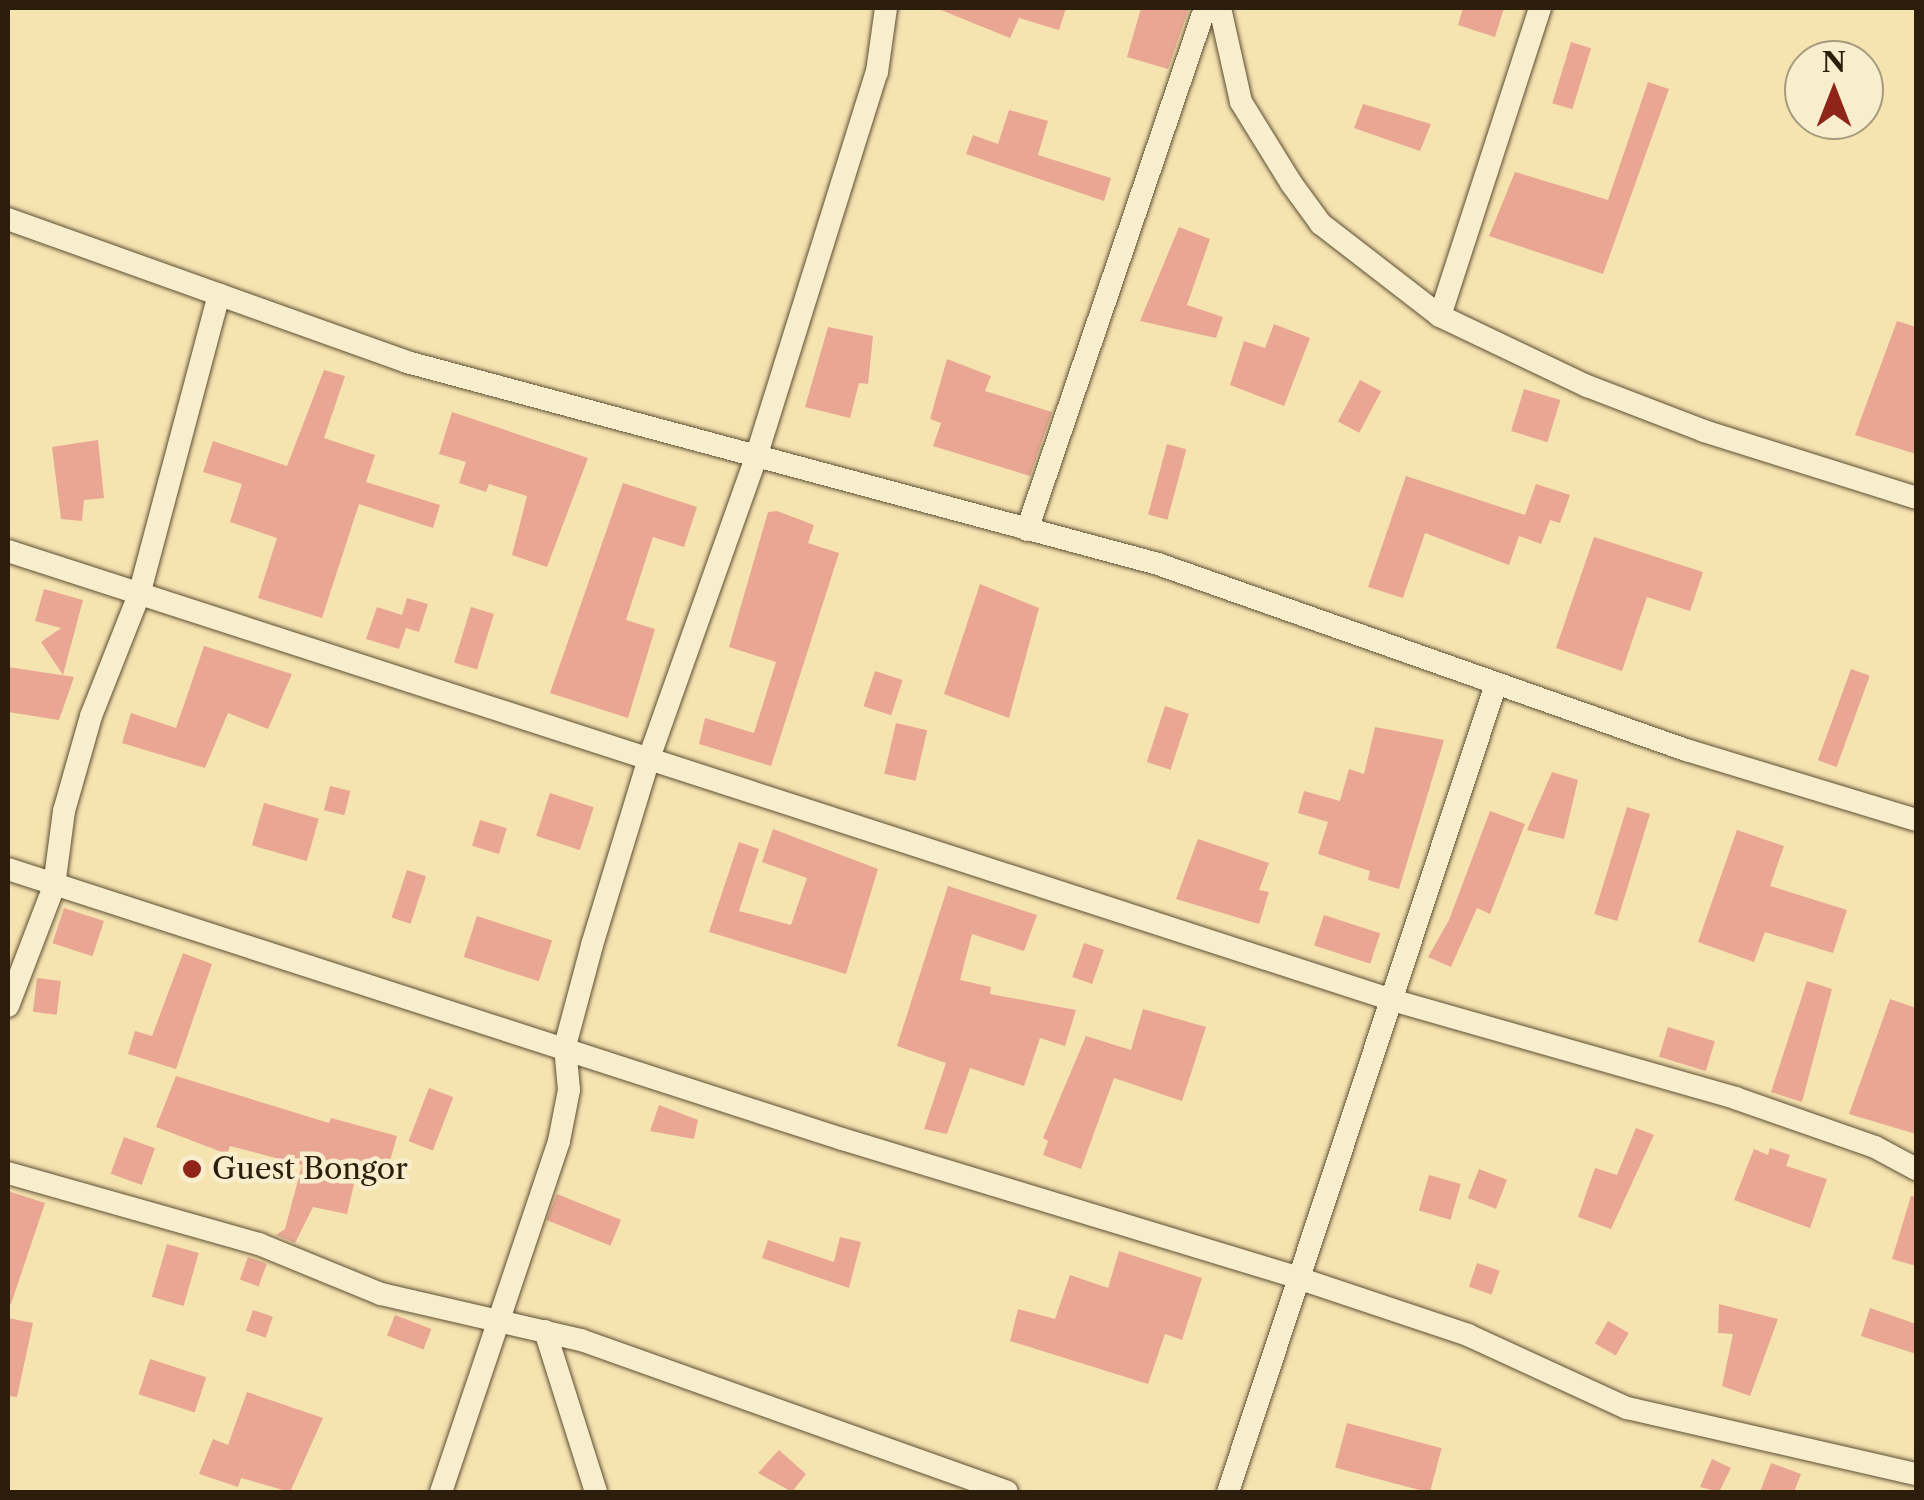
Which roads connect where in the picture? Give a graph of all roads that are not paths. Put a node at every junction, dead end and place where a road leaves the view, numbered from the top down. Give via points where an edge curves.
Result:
1 (886, 8) edge
2 (1205, 8) edge
3 (1220, 8) edge
4 (1540, 8) edge
5 (8, 219) edge
6 (220, 294) junction
7 (1440, 316) junction
8 (757, 454) junction
9 (1916, 498) edge
10 (1027, 530) junction
11 (8, 552) edge
12 (139, 595) junction
13 (1496, 684) junction
14 (649, 758) junction
15 (1916, 820) edge
16 (8, 870) edge
17 (54, 886) junction
18 (1392, 1000) junction
19 (8, 1006) edge
20 (564, 1046) junction
21 (1916, 1169) edge
22 (8, 1173) edge
23 (1295, 1276) junction
24 (500, 1320) junction
25 (545, 1331) junction
26 (1916, 1474) edge
27 (442, 1492) edge
28 (596, 1492) edge
29 (1007, 1492) edge
30 (1228, 1492) edge

1 - 8 street via 877,72
2 - 10 street
3 - 7 street via 1240,102 1280,168 1322,224
4 - 7 street
5 - 6 street
6 - 8 street via 453,376
6 - 12 street
7 - 9 street via 1704,432
8 - 10 street
8 - 14 street
10 - 13 street via 1158,564
11 - 12 street
12 - 14 street
12 - 17 street via 91,716 64,811
13 - 15 street
13 - 18 street
14 - 18 street
14 - 20 street
16 - 17 street
17 - 19 street
17 - 20 street
18 - 21 street via 1734,1098 1875,1147
18 - 23 street
20 - 23 street via 842,1139
20 - 24 street via 569,1090 560,1140
22 - 24 street via 259,1244 380,1294
23 - 26 street via 1468,1335 1627,1408
23 - 30 street
24 - 25 street
24 - 27 street
25 - 28 street
25 - 29 street

